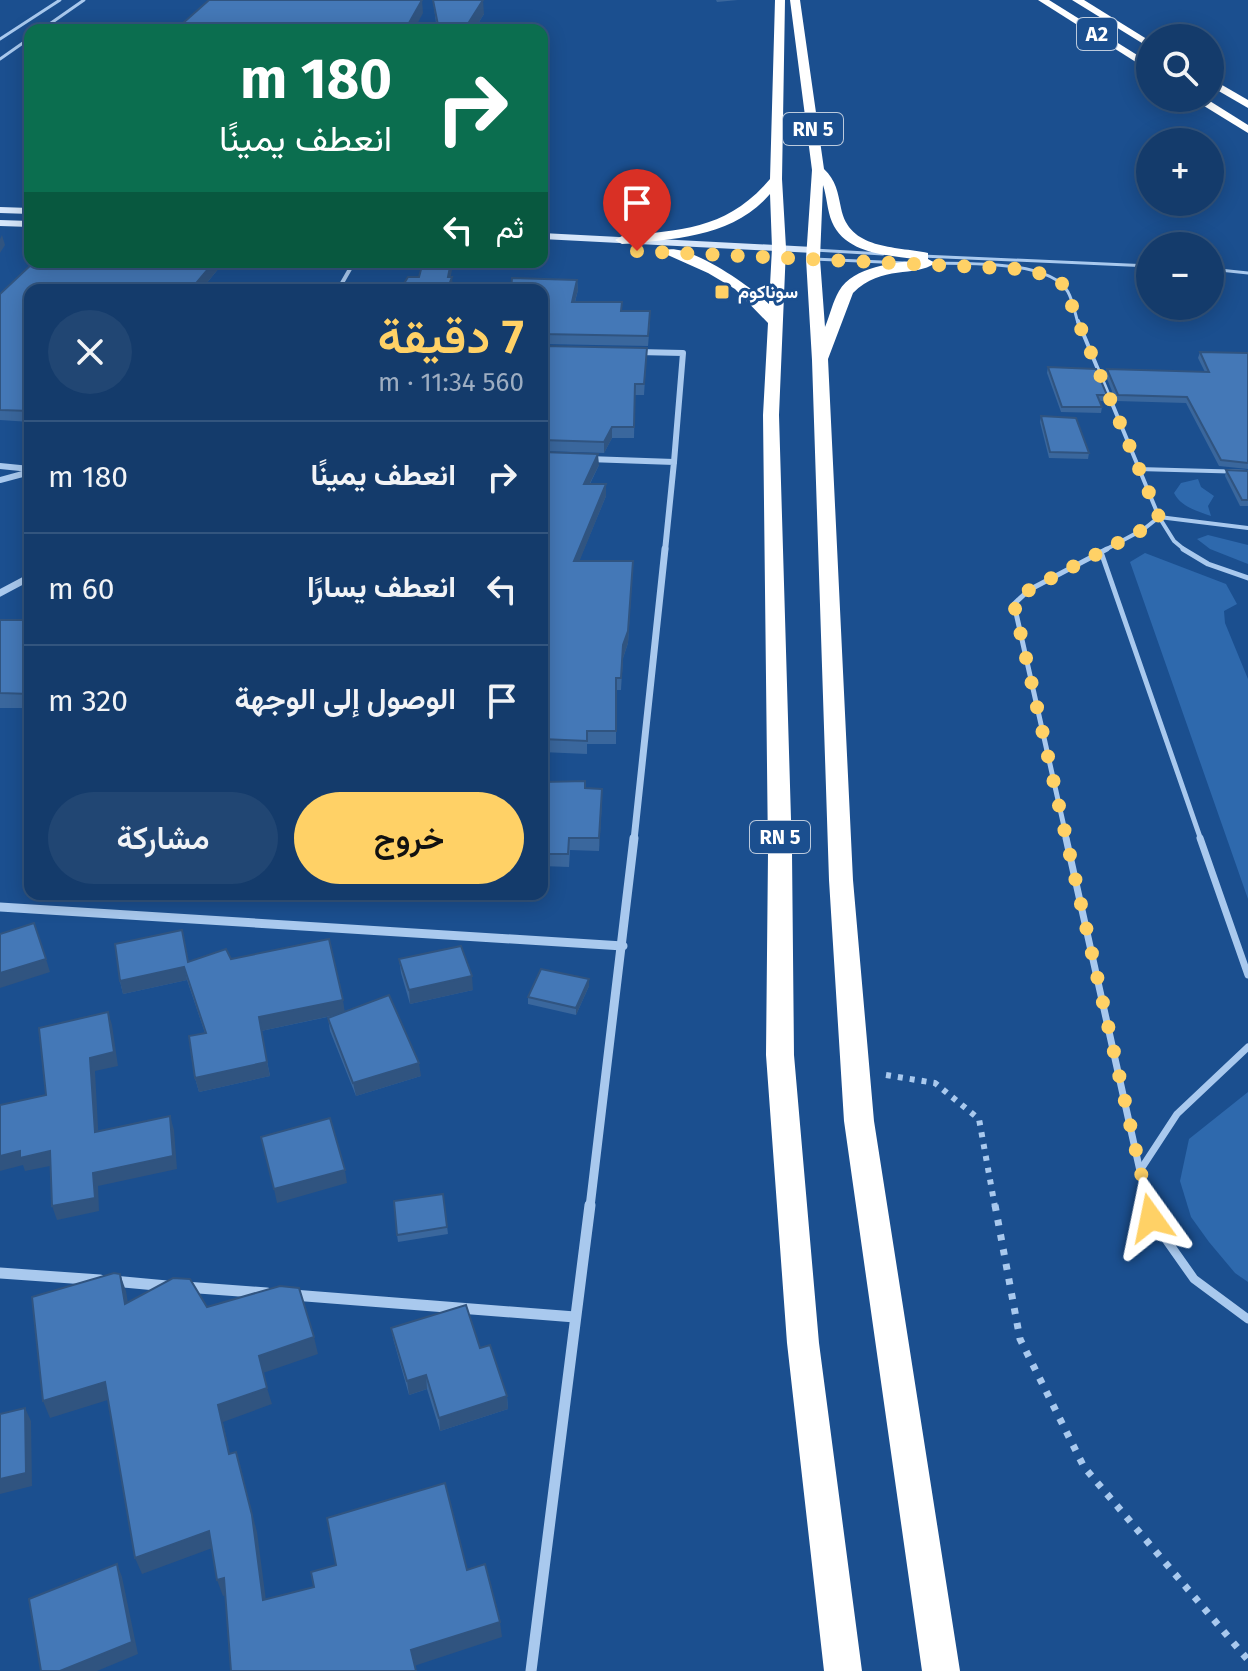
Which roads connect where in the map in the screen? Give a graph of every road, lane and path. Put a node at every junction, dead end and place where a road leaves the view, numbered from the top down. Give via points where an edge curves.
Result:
1 (60, 0) edge
2 (84, 0) edge
3 (780, 0) edge
4 (795, 0) edge
5 (1043, 0) edge
6 (1077, 0) edge
7 (50, 24) edge
8 (1136, 36) edge
9 (0, 39) edge
10 (24, 42) edge
11 (0, 59) edge
12 (1136, 59) edge
13 (1224, 90) edge
14 (1248, 105) edge
15 (1219, 112) edge
16 (1248, 130) edge
17 (818, 170) junction
18 (776, 179) junction
19 (0, 210) edge
20 (24, 211) edge
21 (0, 223) edge
22 (24, 224) edge
23 (548, 236) edge
24 (622, 240) junction
25 (548, 247) edge
26 (668, 252) junction
27 (778, 253) junction
28 (813, 254) junction
29 (927, 260) junction
30 (1136, 266) edge
31 (1224, 270) edge
32 (1248, 273) edge
33 (774, 321) junction
34 (636, 352) edge
35 (820, 360) junction
36 (571, 458) edge
37 (674, 462) junction
38 (0, 466) edge
39 (24, 469) edge
40 (1138, 469) junction
41 (24, 472) edge
42 (1248, 472) edge
43 (0, 480) edge
44 (1159, 517) junction
45 (1248, 528) edge
46 (1101, 552) junction
47 (1248, 578) edge
48 (24, 580) edge
49 (0, 593) edge
50 (0, 907) edge
51 (623, 946) junction
52 (1248, 975) edge
53 (1248, 1047) edge
54 (855, 1070) junction
55 (1141, 1169) junction
56 (0, 1273) edge
57 (575, 1317) junction
58 (1248, 1319) edge
59 (1248, 1660) edge
60 (531, 1671) edge
61 (843, 1671) edge
62 (941, 1671) edge

1 - 9 street
2 - 7 street
3 - 18 highway, RN 5
4 - 17 highway, RN 5
5 - 12 highway, A2
6 - 8 highway, A2
10 - 11 street
13 - 14 highway
15 - 16 highway
17 - 28 highway, RN 5
17 - 29 highway via 832,186 839,224 846,233 880,249
18 - 24 highway via 748,210 726,221 678,234
18 - 27 highway, RN 5
19 - 20 street
21 - 22 street
23 - 24 street
24 - 27 street
25 - 26 street
26 - 27 street
26 - 33 highway via 735,282
27 - 28 street
27 - 33 highway, RN 5
28 - 29 lane
28 - 35 highway, RN 5
29 - 30 lane
29 - 35 highway via 879,271 851,285
29 - 40 lane via 1021,269 1065,284
31 - 32 lane
33 - 61 highway, RN 5 via 780,1055 803,1343
34 - 37 street via 683,353
35 - 54 highway, RN 5 via 841,880
36 - 37 street
37 - 51 street
38 - 39 street
40 - 42 lane
40 - 44 lane
41 - 43 street
44 - 45 lane
44 - 46 lane
44 - 47 lane via 1168,538 1194,557
46 - 52 lane
46 - 55 lane via 1029,590 1014,604
48 - 49 street
50 - 51 street
51 - 57 street
53 - 55 lane via 1156,1137
54 - 59 path via 935,1083 979,1119 1027,1354 1084,1467
54 - 62 highway, RN 5
55 - 58 lane via 1151,1218 1194,1279
56 - 57 street
57 - 60 street

